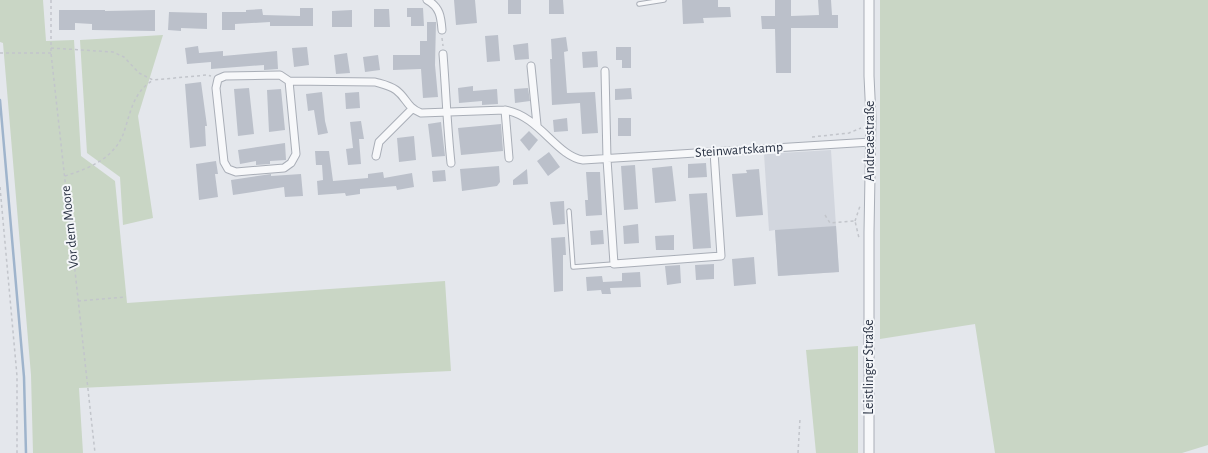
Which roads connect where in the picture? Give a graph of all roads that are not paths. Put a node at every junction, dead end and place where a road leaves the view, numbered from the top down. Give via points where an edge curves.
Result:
1 (427, 0) edge
2 (664, 0) edge
3 (869, 0) edge
4 (639, 4) dead end
5 (442, 30) road end
6 (443, 54) road end
7 (531, 66) dead end
8 (605, 71) dead end
9 (289, 81) junction
10 (412, 109) junction
11 (505, 110) junction
12 (447, 112) junction
13 (537, 125) junction
14 (871, 142) junction
15 (714, 152) junction
16 (376, 156) dead end
17 (510, 158) dead end
18 (607, 159) junction
19 (451, 162) dead end
20 (569, 212) dead end
21 (614, 264) junction
22 (869, 281) joint
23 (869, 453) edge

1 - 5 street via 438,8
2 - 4 lane
3 - 14 street, Andreaestraße
6 - 12 street
7 - 13 street
8 - 18 street
9 - 9 street via 280,75 225,76 218,79 216,88 224,162 228,169 236,172 284,168 291,163 296,154
9 - 10 street via 375,82 396,90
10 - 12 street, Steinwartskamp via 421,113
10 - 16 street via 380,142
11 - 12 street, Steinwartskamp
11 - 13 street, Steinwartskamp via 516,112
11 - 17 street
12 - 19 street
13 - 18 street, Steinwartskamp via 577,159
14 - 15 street, Steinwartskamp
14 - 22 street, Andreaestraße
15 - 18 street, Steinwartskamp
15 - 21 street via 721,256
18 - 21 street
20 - 21 lane via 573,267
22 - 23 street, Leistlinger Straße

